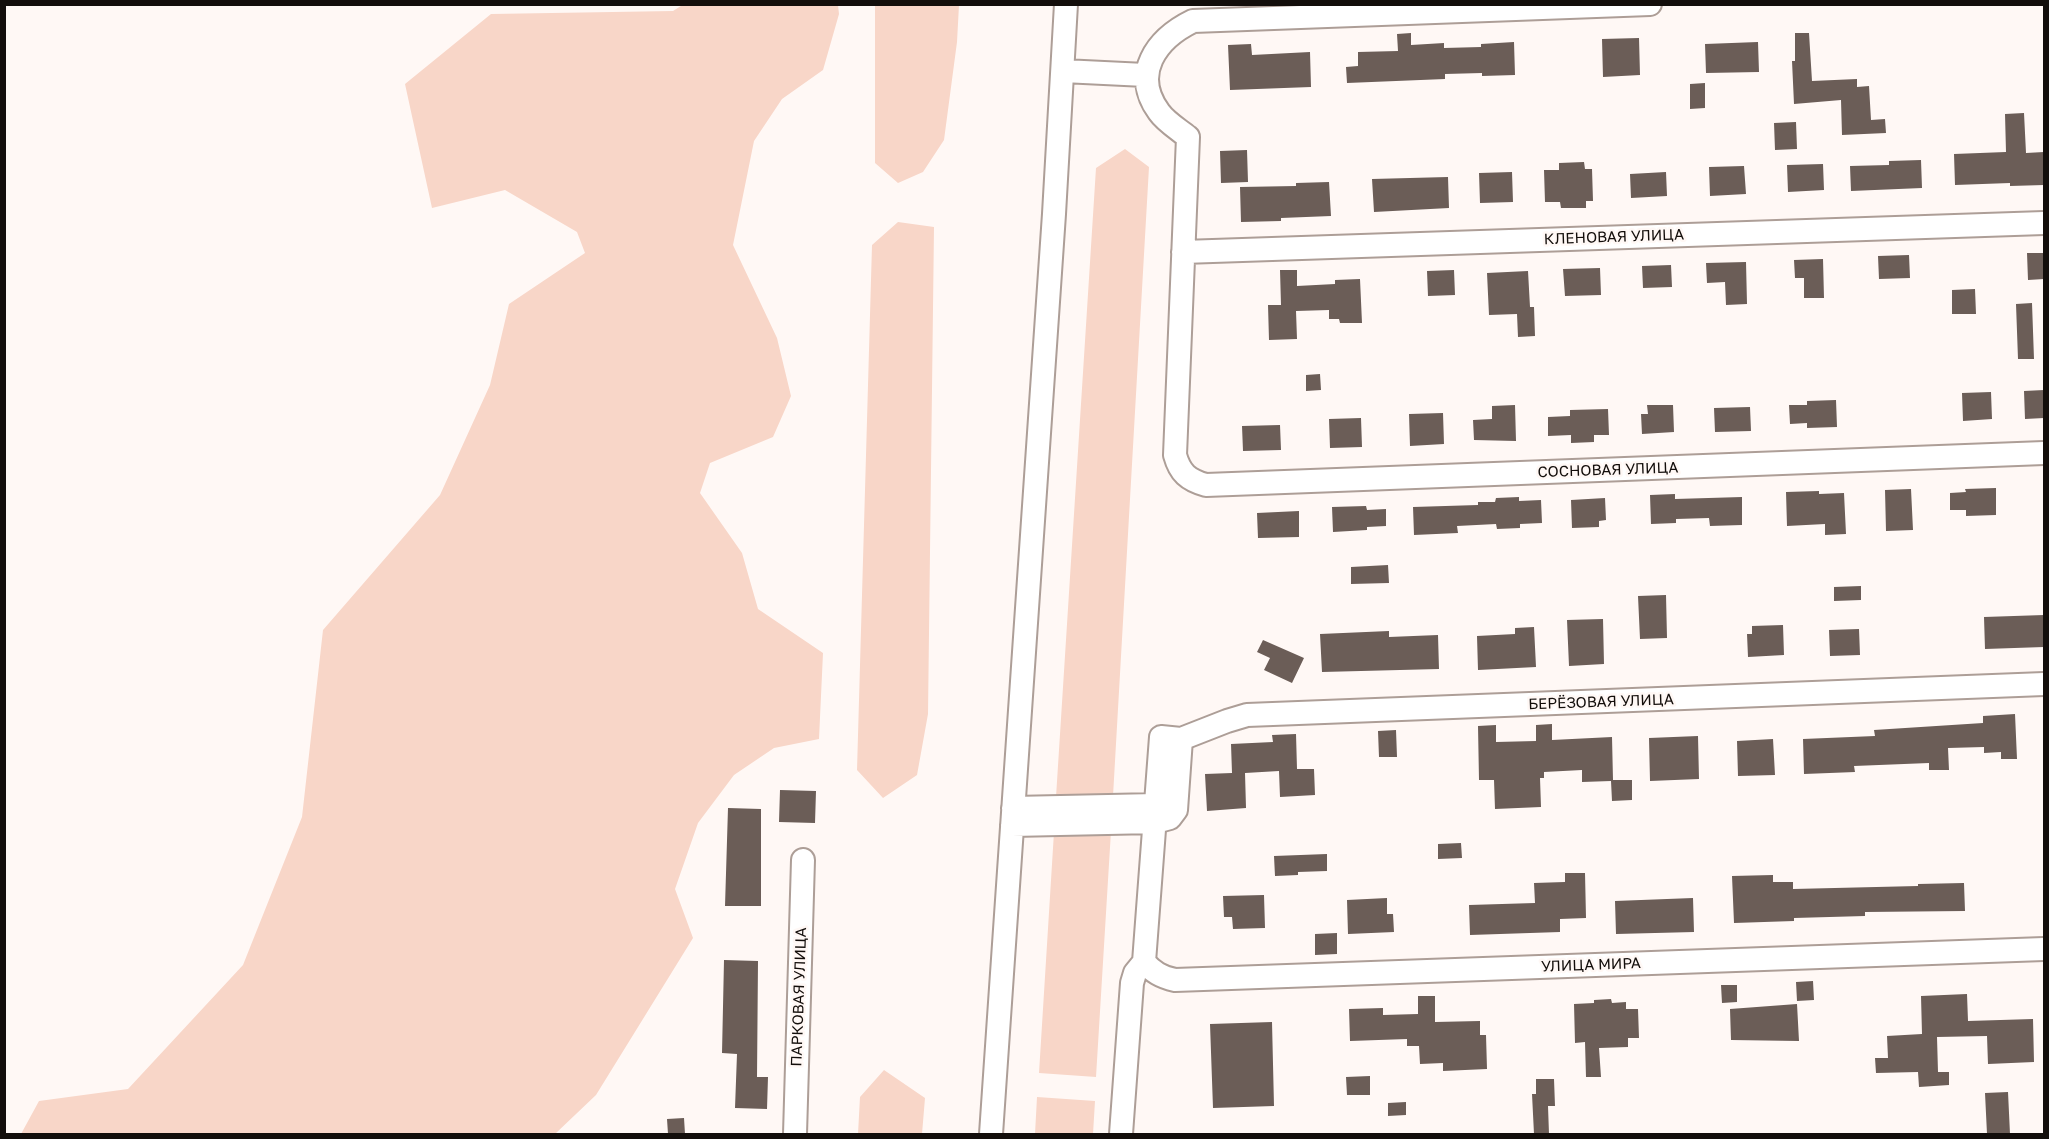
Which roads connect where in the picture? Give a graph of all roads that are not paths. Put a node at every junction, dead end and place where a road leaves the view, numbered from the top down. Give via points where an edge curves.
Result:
1 (1066, 4) edge
2 (1650, 4) edge
3 (1193, 13) edge
4 (1063, 71) junction
5 (1145, 75) junction
6 (2044, 223) edge
7 (1183, 252) junction
8 (2044, 453) edge
9 (2044, 684) edge
10 (1155, 813) junction
11 (1013, 817) junction
12 (803, 860) dead end
13 (2044, 949) edge
14 (1144, 962) junction
15 (795, 1134) edge
16 (991, 1134) edge
17 (1121, 1134) edge

1 - 4 street
2 - 3 street
3 - 5 street via 1154,53
4 - 5 street
4 - 11 street
5 - 7 street via 1150,99 1160,114 1188,137
6 - 7 street, КЛЕНОВАЯ УЛИЦА
7 - 8 street, СОСНОВАЯ УЛИЦА via 1175,456 1184,475 1206,485
9 - 10 street, БЕРЁЗОВАЯ УЛИЦА via 1247,715 1171,738 1176,810 1170,818
10 - 11 street
10 - 14 street
11 - 16 street
12 - 15 street, ПАРКОВАЯ УЛИЦА
13 - 14 street, УЛИЦА МИРА via 1175,980 1153,972
14 - 17 street via 1132,983

